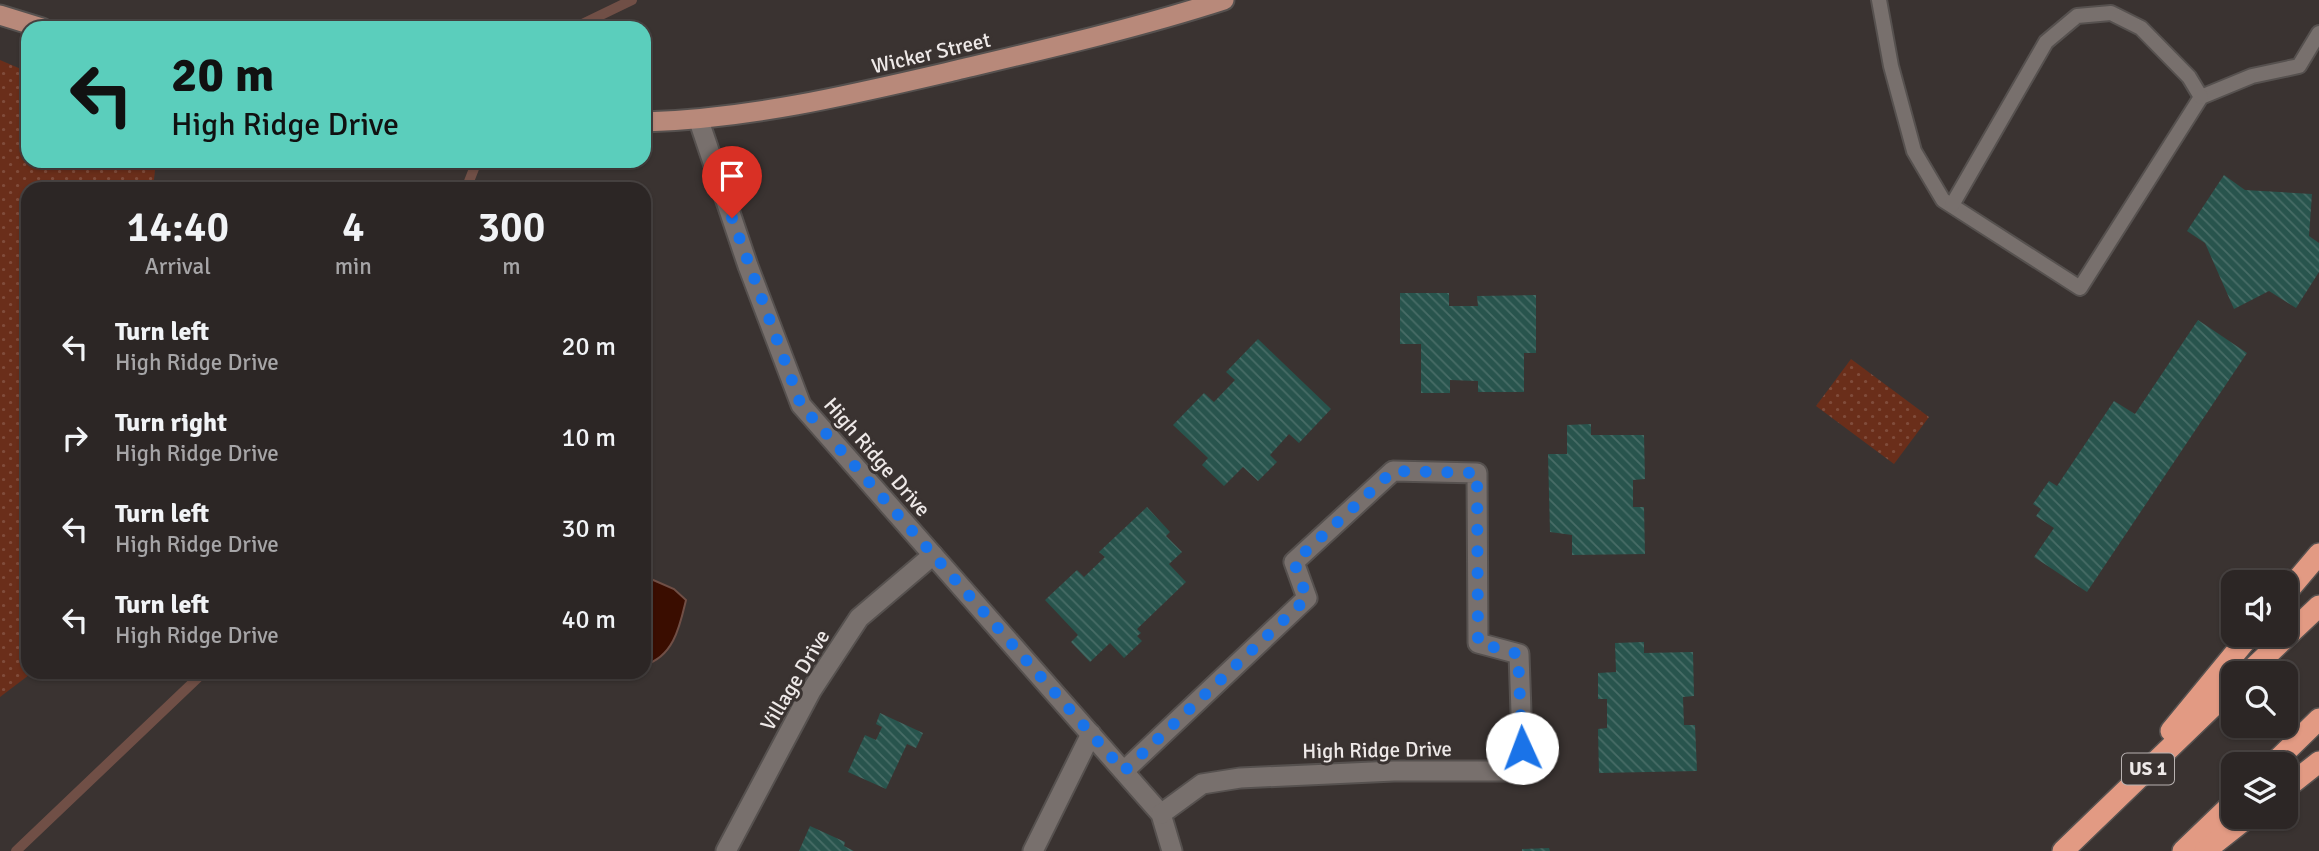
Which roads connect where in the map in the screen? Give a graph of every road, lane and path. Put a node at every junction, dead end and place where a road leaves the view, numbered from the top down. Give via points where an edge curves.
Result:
1 (1224, 0) edge
2 (1879, 0) edge
3 (0, 15) edge
4 (21, 22) edge
5 (2319, 33) edge
6 (2201, 97) junction
7 (699, 121) junction
8 (651, 122) edge
9 (1952, 205) junction
10 (2319, 554) edge
11 (933, 555) junction
12 (2298, 579) edge
13 (2319, 606) edge
14 (2240, 647) edge
15 (2261, 661) edge
16 (2221, 699) edge
17 (2319, 719) edge
18 (1091, 734) junction
19 (2285, 752) edge
20 (2319, 762) edge
21 (1124, 771) junction
22 (2298, 779) edge
23 (2112, 803) junction
24 (1161, 814) junction
25 (2221, 815) edge
26 (2233, 829) edge
27 (726, 851) edge
28 (1033, 851) edge
29 (1172, 851) edge
30 (2063, 851) edge
31 (2183, 851) edge
32 (2205, 851) edge

1 - 7 main road, Wicker Street via 853,95
2 - 9 lane via 1914,151 1943,200
3 - 4 main road
5 - 6 lane via 2299,66 2252,76
6 - 9 lane via 2080,288
6 - 9 lane via 2189,77 2141,28 2111,13 2077,16 2046,42
7 - 8 main road, Wicker Street
7 - 11 street, High Ridge Drive via 801,405
10 - 12 highway
11 - 18 street, High Ridge Drive
11 - 27 street, Village Drive via 859,618 811,691
13 - 15 highway
14 - 23 highway
16 - 23 highway, US 1
17 - 19 highway
18 - 21 street, High Ridge Drive
18 - 28 street
20 - 22 highway
21 - 24 street, High Ridge Drive
21 - 24 street, High Ridge Drive via 1307,598 1294,562 1393,471 1477,473 1478,643 1518,654 1523,771 1240,778 1202,784
23 - 30 highway, US 1
24 - 29 street, High Ridge Drive
25 - 31 highway
26 - 32 highway

